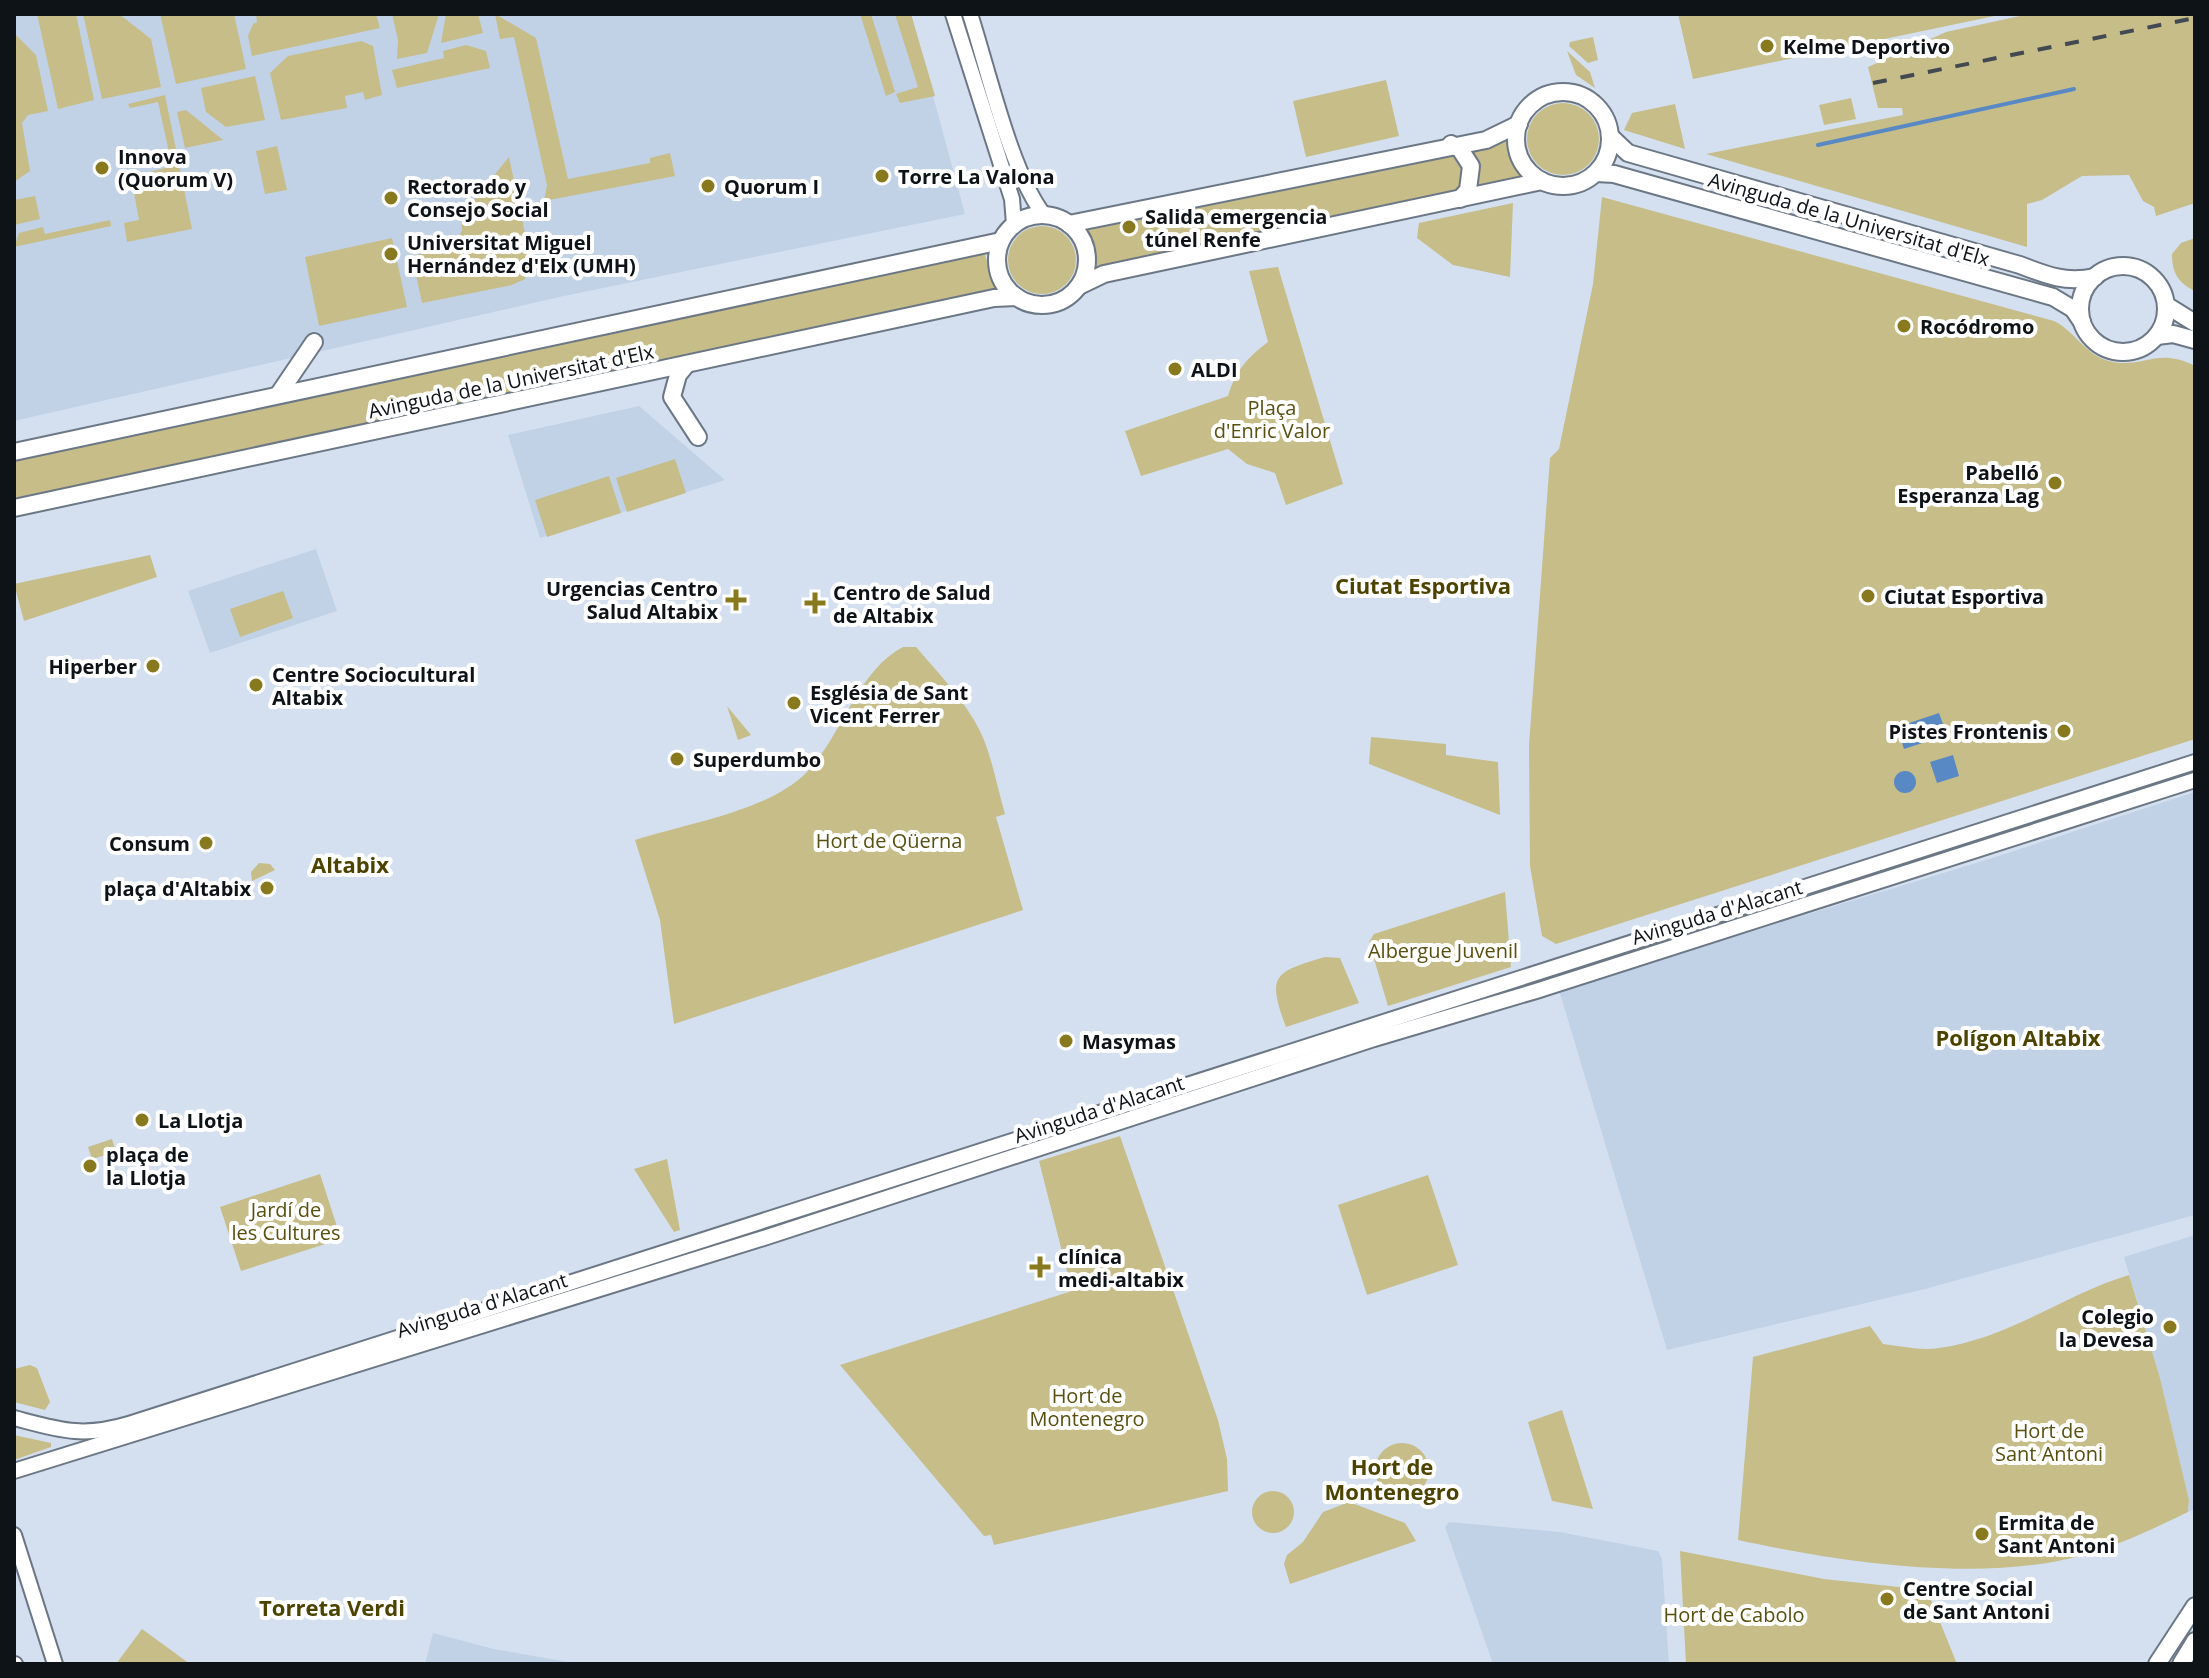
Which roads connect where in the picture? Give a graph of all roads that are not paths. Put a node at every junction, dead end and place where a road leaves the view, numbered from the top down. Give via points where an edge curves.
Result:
1 (953, 14) edge
2 (970, 14) edge
3 (1519, 124) junction
4 (1610, 136) junction
5 (1451, 144) junction
6 (1596, 173) junction
7 (1542, 181) junction
8 (1460, 199) junction
9 (1044, 215) junction
10 (1014, 224) junction
11 (1069, 224) junction
12 (1001, 241) junction
13 (2095, 277) junction
14 (1079, 286) junction
15 (1017, 297) junction
16 (2166, 305) junction
17 (2082, 322) junction
18 (2195, 323) edge
19 (2157, 336) junction
20 (2195, 340) edge
21 (314, 342) dead end
22 (687, 364) junction
23 (278, 395) junction
24 (698, 437) dead end
25 (14, 452) edge
26 (14, 508) edge
27 (2195, 762) edge
28 (2195, 780) edge
29 (14, 1418) edge
30 (14, 1471) edge
31 (14, 1535) edge
32 (2195, 1606) edge
33 (2195, 1641) edge
34 (54, 1663) edge
35 (2157, 1664) edge
36 (2181, 1664) edge

1 - 10 main road via 1012,199
2 - 9 main road via 1021,173
3 - 4 main road via 1534,102 1565,92 1598,107
3 - 5 main road via 1500,136
3 - 7 main road via 1520,157
4 - 6 main road
4 - 13 main road, Avinguda de la Universitat d'Elx via 1628,153 2058,280
5 - 8 main road via 1471,166 1468,190
5 - 11 main road
6 - 7 main road via 1571,185
6 - 17 main road, Avinguda de la Universitat d'Elx via 2053,297
7 - 8 main road
8 - 14 main road via 1104,274
9 - 10 main road
9 - 11 main road
10 - 12 main road
11 - 14 main road via 1082,238 1087,257
12 - 15 main road via 997,267
12 - 23 main road, Avinguda de la Universitat d'Elx
13 - 16 main road via 2114,267 2140,270 2156,281
13 - 17 main road via 2081,300
14 - 15 main road via 1054,303 1033,304
15 - 22 main road, Avinguda de la Universitat d'Elx
16 - 18 main road
16 - 19 main road
17 - 19 main road via 2096,343 2120,352 2136,350
19 - 20 main road
21 - 23 main road
22 - 24 main road via 672,397
22 - 26 main road, Avinguda de la Universitat d'Elx
23 - 25 main road, Avinguda de la Universitat d'Elx
27 - 29 main road, Avinguda d'Alacant via 169,1412 93,1434
28 - 30 main road, Avinguda d'Alacant via 767,1237
31 - 34 main road
32 - 35 main road
33 - 36 main road

